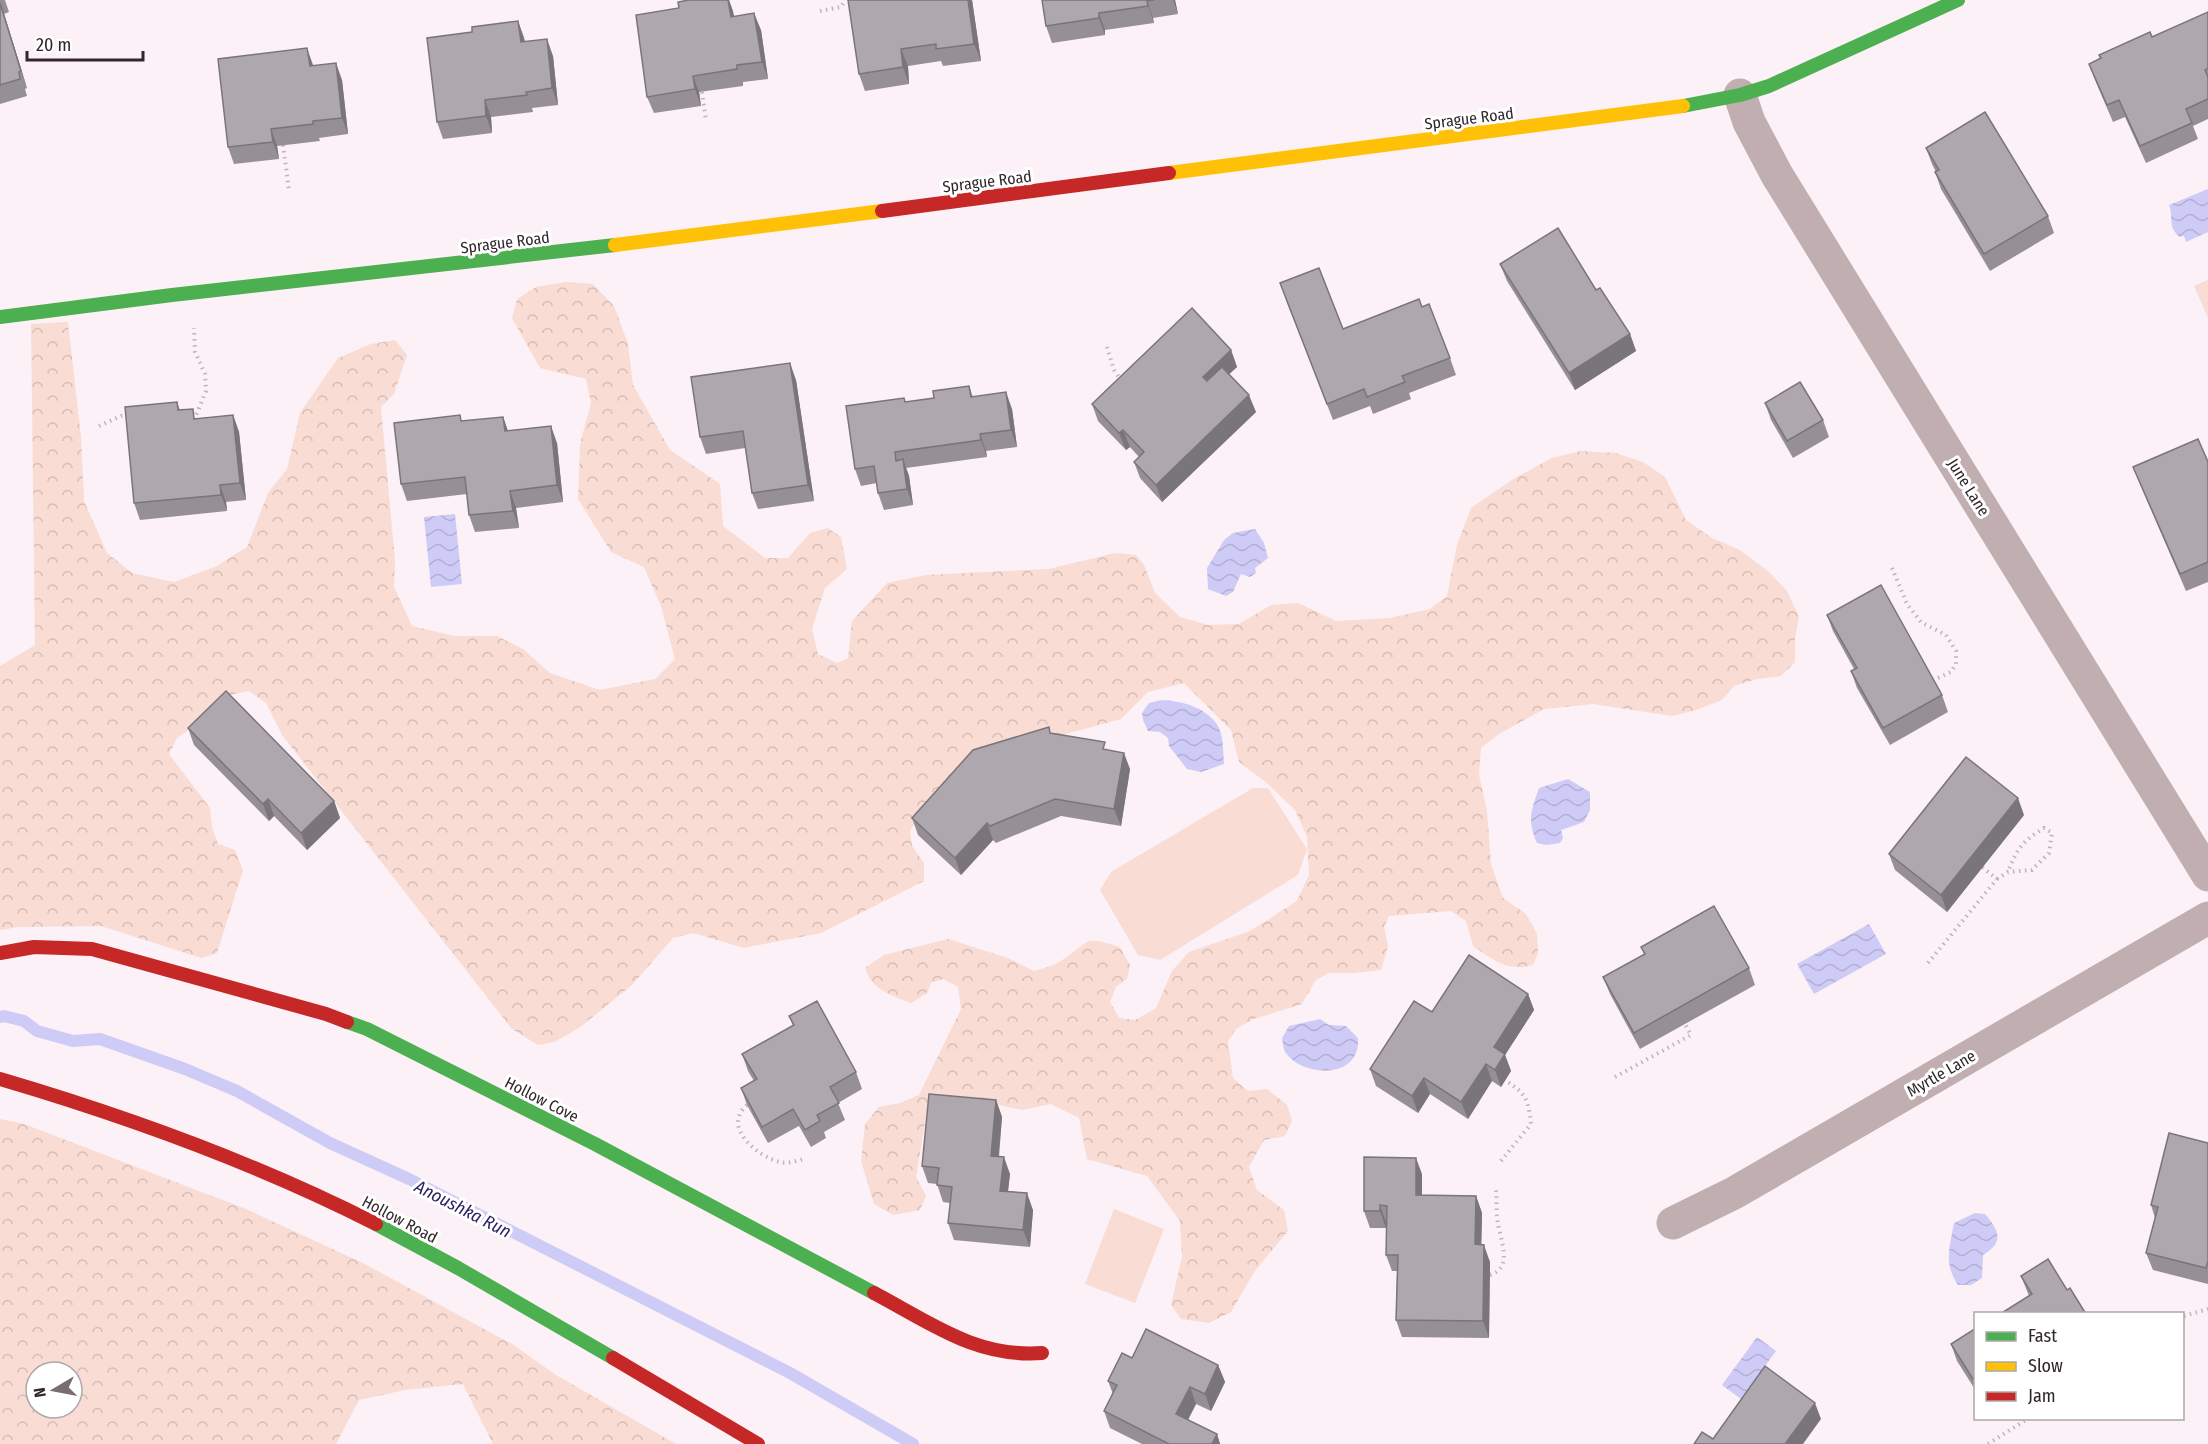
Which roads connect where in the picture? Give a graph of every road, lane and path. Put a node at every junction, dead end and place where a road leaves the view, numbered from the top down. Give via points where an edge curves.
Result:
1 (844, 0) edge
2 (1958, 0) edge
3 (820, 11) dead end
4 (702, 92) edge
5 (1740, 95) junction
6 (706, 121) dead end
7 (284, 145) edge
8 (289, 190) dead end
9 (194, 293) junction
10 (0, 316) edge
11 (1107, 347) dead end
12 (1124, 385) edge
13 (131, 415) edge
14 (183, 416) edge
15 (194, 418) junction
16 (99, 426) dead end
17 (192, 427) edge
18 (1892, 568) dead end
19 (1931, 681) edge
20 (1982, 867) dead end
21 (2008, 872) junction
22 (2208, 875) edge
23 (1997, 879) junction
24 (2208, 918) edge
25 (0, 953) edge
26 (1928, 963) dead end
27 (1685, 1024) edge
28 (1615, 1077) dead end
29 (0, 1079) edge
30 (1505, 1080) dead end
31 (747, 1105) edge
32 (804, 1159) dead end
33 (1501, 1161) dead end
34 (1496, 1190) dead end
35 (1672, 1222) dead end
36 (1490, 1275) dead end
37 (2208, 1309) edge
38 (2184, 1316) dead end
39 (1042, 1353) dead end
40 (2027, 1420) edge
41 (758, 1444) edge
42 (1988, 1444) edge

1 - 3 path via 841,7
2 - 5 street, Sprague Road via 1797,74
4 - 6 path
5 - 9 street, Sprague Road via 1672,108 901,209
5 - 22 street, June Lane via 1749,122 1777,175
7 - 8 path
9 - 10 street, Sprague Road
9 - 15 path via 195,352 205,374 206,390
11 - 12 path via 1114,370
13 - 16 path
14 - 15 path
15 - 17 path
18 - 19 path via 1907,604 1921,622 1946,636 1956,651 1956,664 1951,672
20 - 23 path
21 - 21 path via 2031,870 2049,853 2052,834 2044,828 2027,839 2016,851
21 - 23 path
23 - 26 path
24 - 35 street, Myrtle Lane via 1734,1193
25 - 39 street, Hollow Cove via 34,947 92,949 357,1025 595,1144 964,1341 1014,1356
27 - 28 path via 1691,1035
29 - 41 street, Hollow Road via 100,1108 167,1133 356,1214 545,1317
30 - 33 path via 1529,1101 1531,1124
31 - 32 path via 738,1118 749,1146 762,1156 783,1163
34 - 36 path via 1498,1223 1505,1248 1502,1266
37 - 38 path
40 - 42 path

